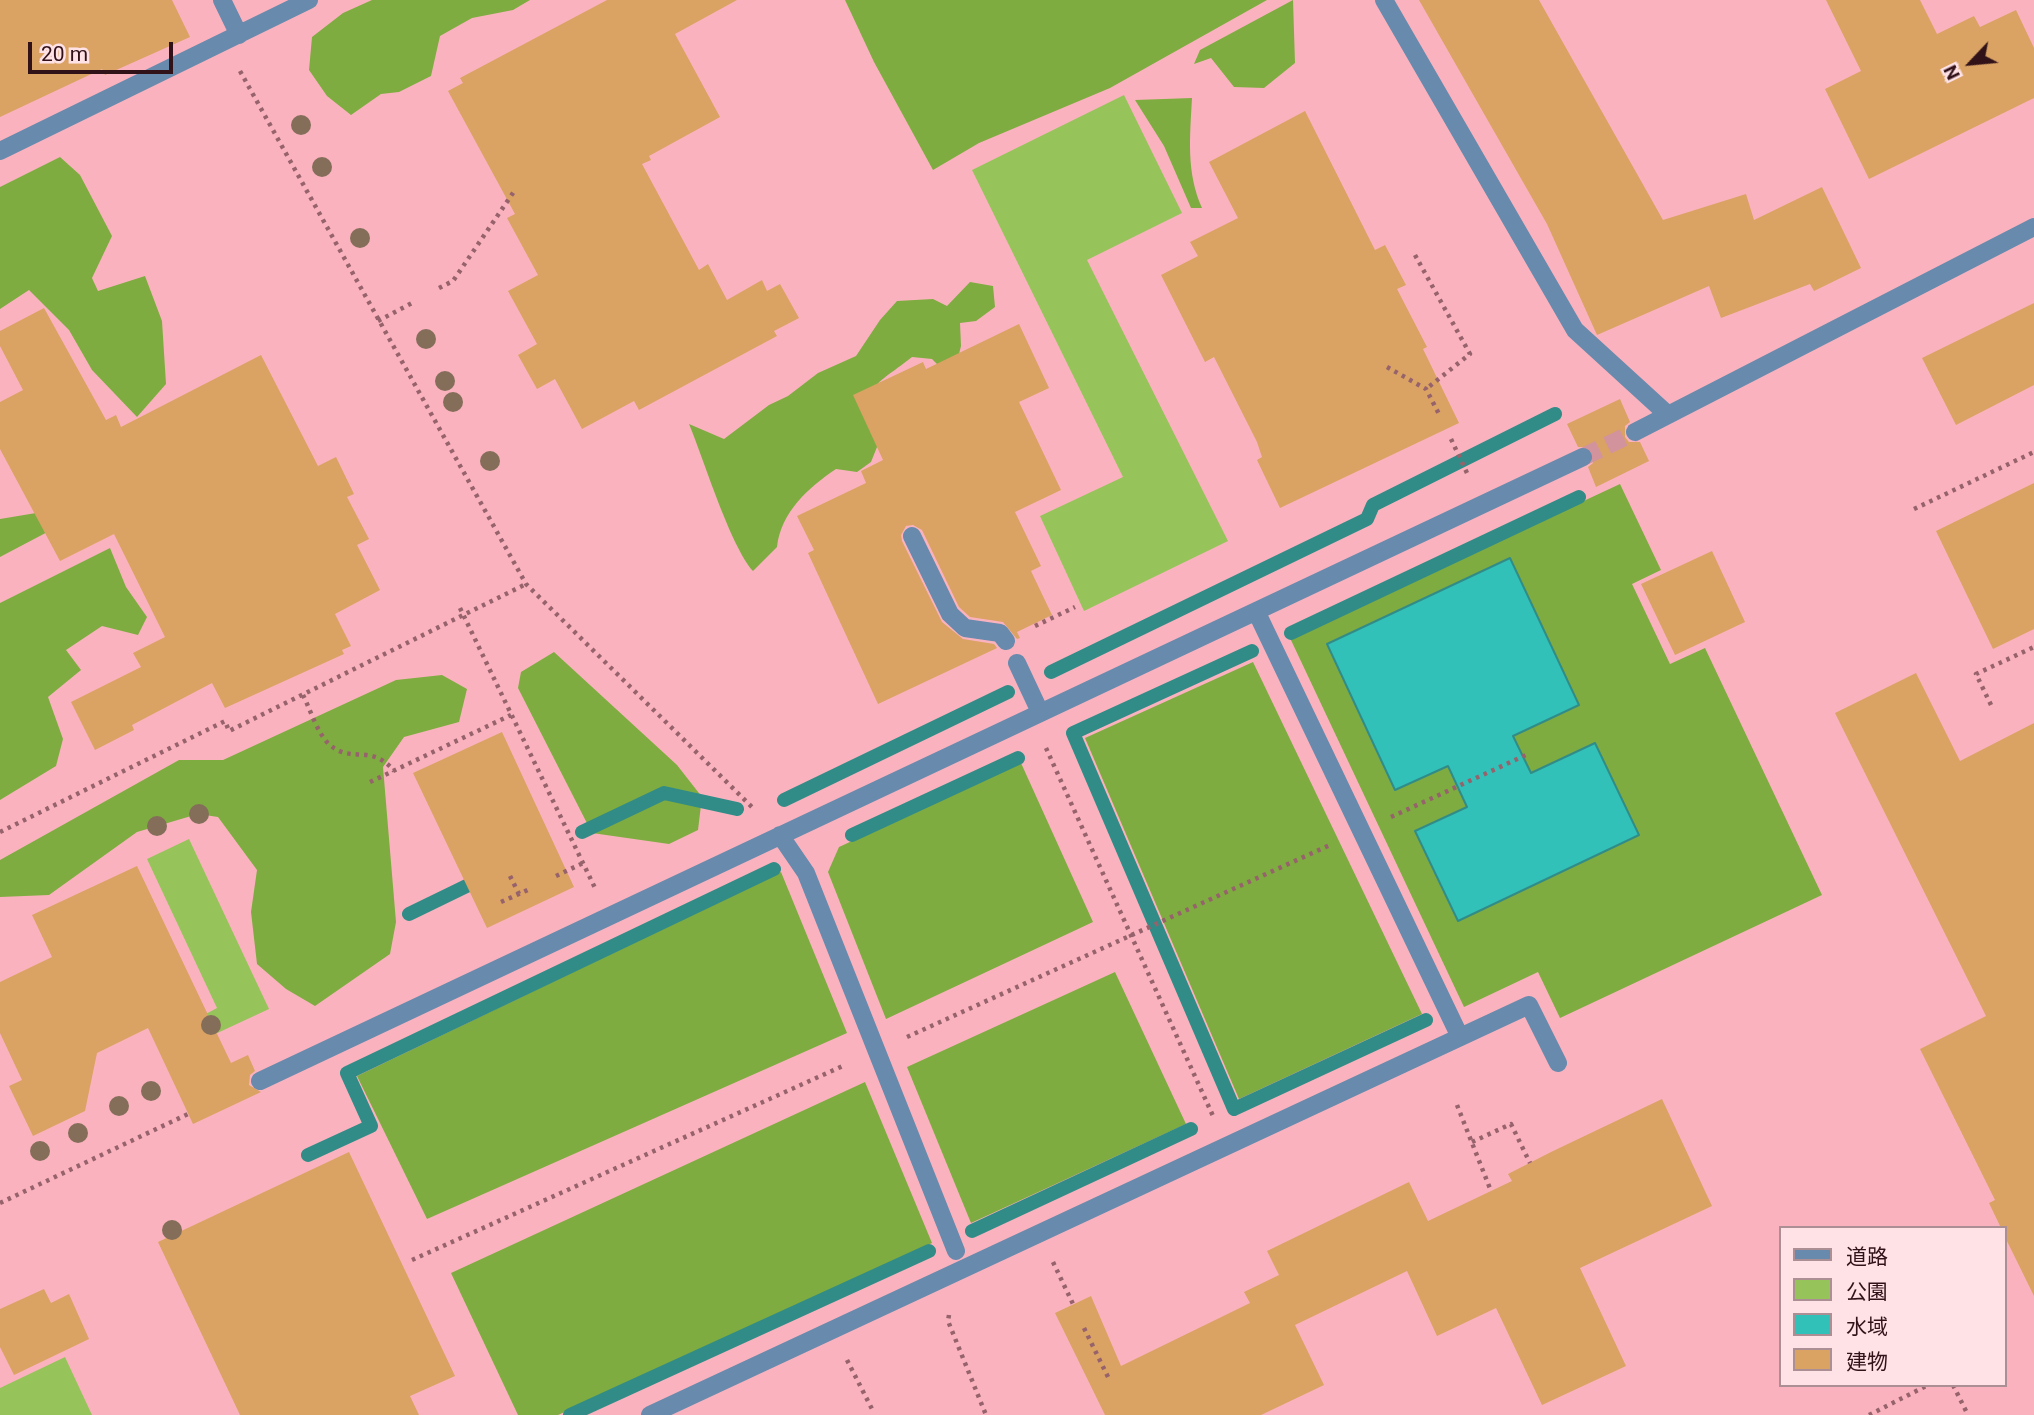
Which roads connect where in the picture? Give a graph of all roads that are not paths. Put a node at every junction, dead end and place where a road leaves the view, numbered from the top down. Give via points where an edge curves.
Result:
1 (222, 0) edge
2 (309, 0) edge
3 (1384, 0) edge
4 (231, 39) junction
5 (0, 151) edge
6 (2034, 227) edge
7 (1667, 414) junction
8 (1635, 432) tunnel mouth
9 (1583, 457) tunnel mouth
10 (912, 536) dead end
11 (1256, 611) junction
12 (1006, 641) road end
13 (1017, 663) dead end
14 (1036, 714) junction
15 (780, 835) junction
16 (1460, 1037) junction
17 (1558, 1063) dead end
18 (260, 1080) dead end
19 (956, 1251) dead end
20 (650, 1415) edge

1 - 4 street
2 - 4 street
3 - 7 street via 1575,330
4 - 5 street
6 - 7 street
7 - 8 street
9 - 11 street
10 - 12 street via 950,614 965,628 1000,632
11 - 14 street
11 - 16 street
13 - 14 street
14 - 15 street
15 - 18 street
15 - 19 street via 806,873
16 - 17 street via 1529,1005
16 - 20 street

